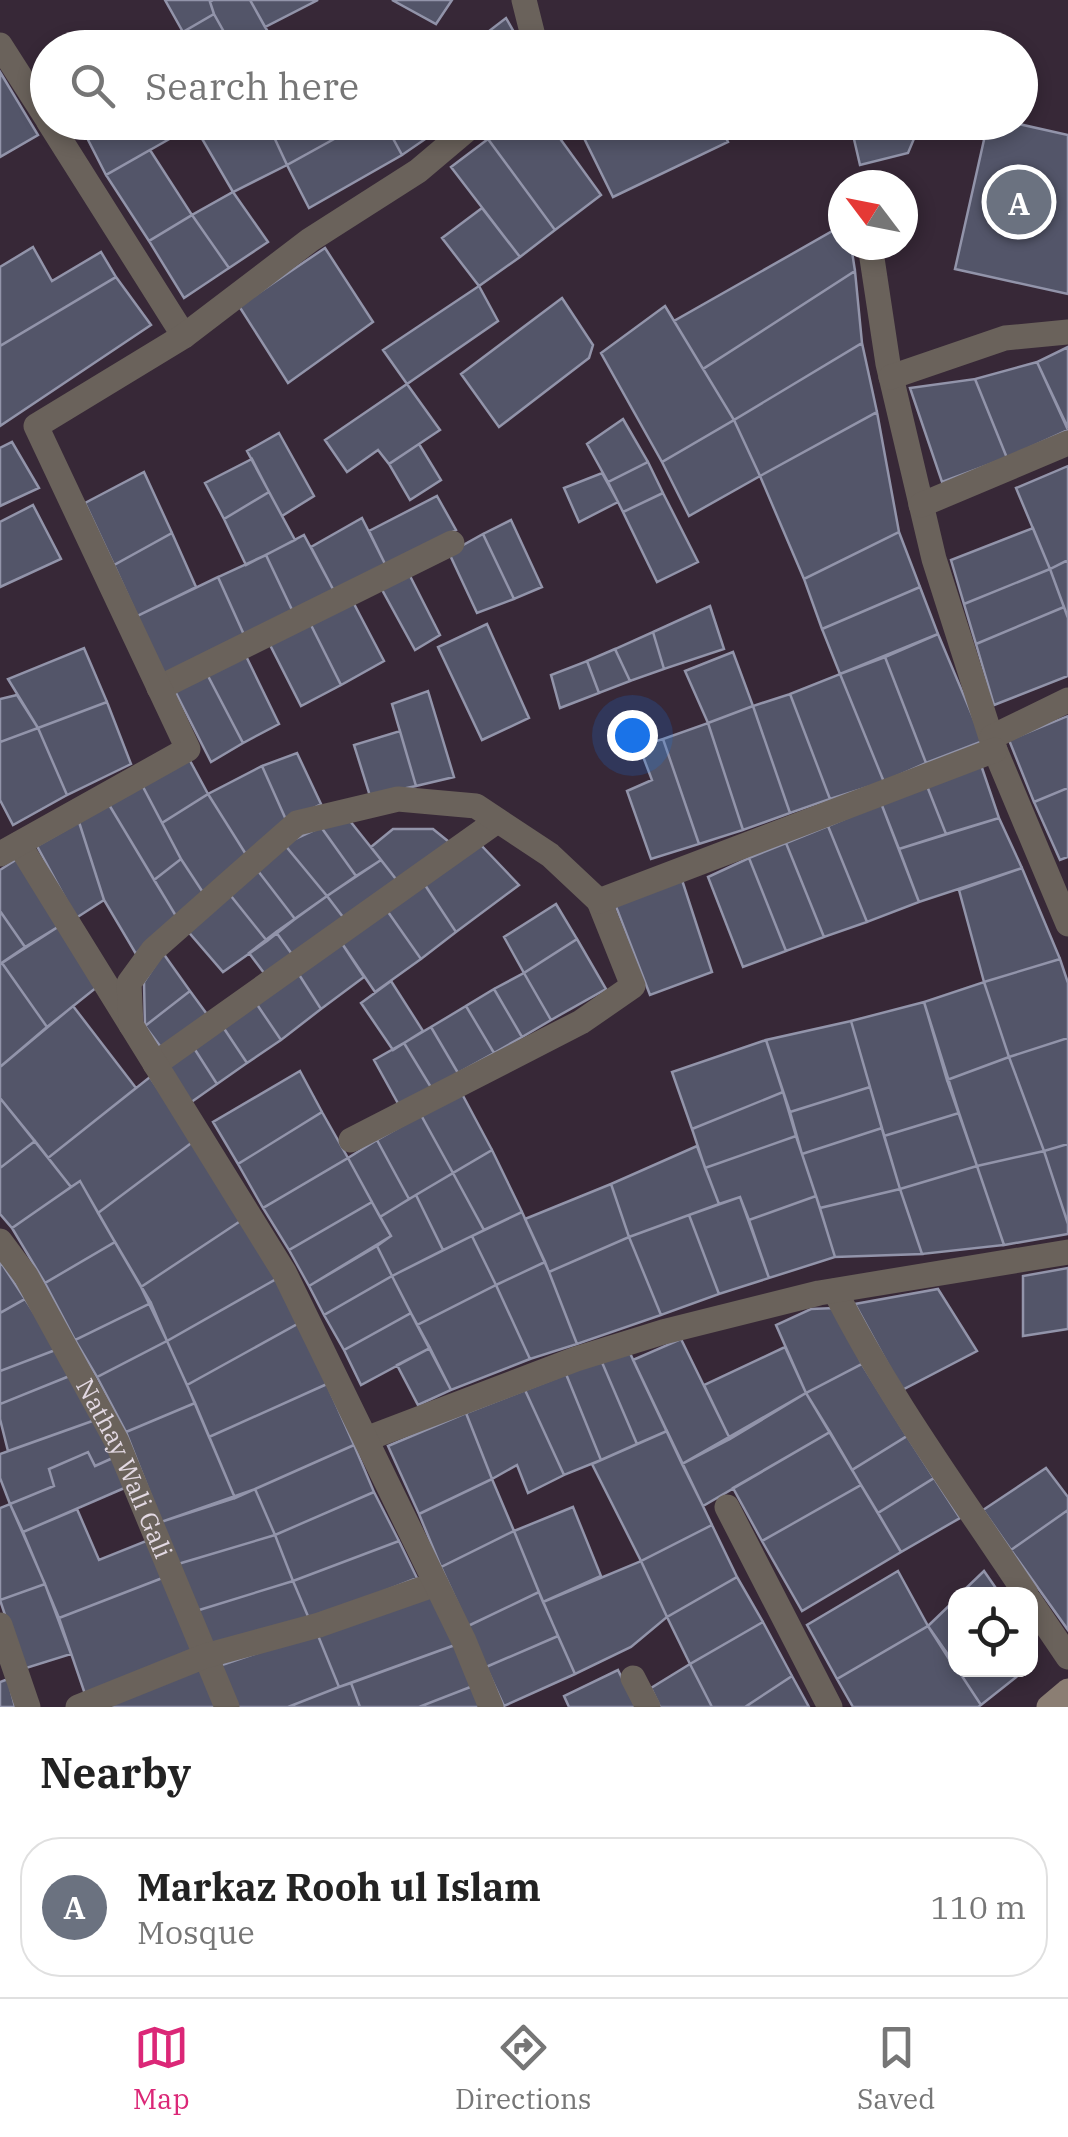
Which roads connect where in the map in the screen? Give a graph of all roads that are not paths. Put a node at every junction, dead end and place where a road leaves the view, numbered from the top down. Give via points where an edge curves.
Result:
1 (524, 0) edge
2 (532, 30) edge
3 (0, 45) edge
4 (30, 92) edge
5 (60, 140) edge
6 (455, 140) edge
7 (872, 260) edge
8 (1068, 332) edge
9 (184, 336) junction
10 (891, 376) junction
11 (1068, 443) edge
12 (921, 504) junction
13 (452, 543) dead end
14 (159, 688) junction
15 (1068, 700) edge
16 (993, 743) junction
17 (497, 821) junction
18 (10, 849) edge
19 (599, 902) junction
20 (1068, 924) edge
21 (130, 1025) junction
22 (155, 1064) junction
23 (351, 1140) dead end
24 (0, 1241) edge
25 (1068, 1252) edge
26 (836, 1290) junction
27 (366, 1439) junction
28 (727, 1508) dead end
29 (436, 1584) junction
30 (1021, 1587) edge
31 (1038, 1613) edge
32 (0, 1625) edge
33 (206, 1656) junction
34 (1068, 1657) edge
35 (633, 1678) dead end
36 (1068, 1692) edge
37 (28, 1707) edge
38 (78, 1707) edge
39 (227, 1707) edge
40 (492, 1707) edge
41 (648, 1707) edge
42 (830, 1707) edge
43 (1049, 1707) edge

1 - 2 street
3 - 4 street
5 - 9 street
6 - 9 street
7 - 10 street
8 - 10 street via 1005,338
9 - 14 street via 36,426
10 - 12 street
11 - 12 street
12 - 16 street
13 - 14 street
14 - 18 street via 188,749
15 - 16 street
16 - 19 street
16 - 20 street
17 - 19 street via 550,855
17 - 21 street via 476,806 398,799 296,823 154,950 130,983
17 - 22 street
18 - 21 street
19 - 23 street via 633,986 580,1022
21 - 22 street
22 - 27 street via 284,1272
24 - 33 street, Nathay Wali Gali via 117,1442
25 - 26 street
26 - 27 street via 576,1359
26 - 30 street via 909,1421
27 - 29 street
28 - 42 street
29 - 33 street
29 - 40 street
31 - 34 street
32 - 37 street
33 - 38 street
33 - 39 street, Nathay Wali Gali
35 - 41 street
36 - 43 main road

